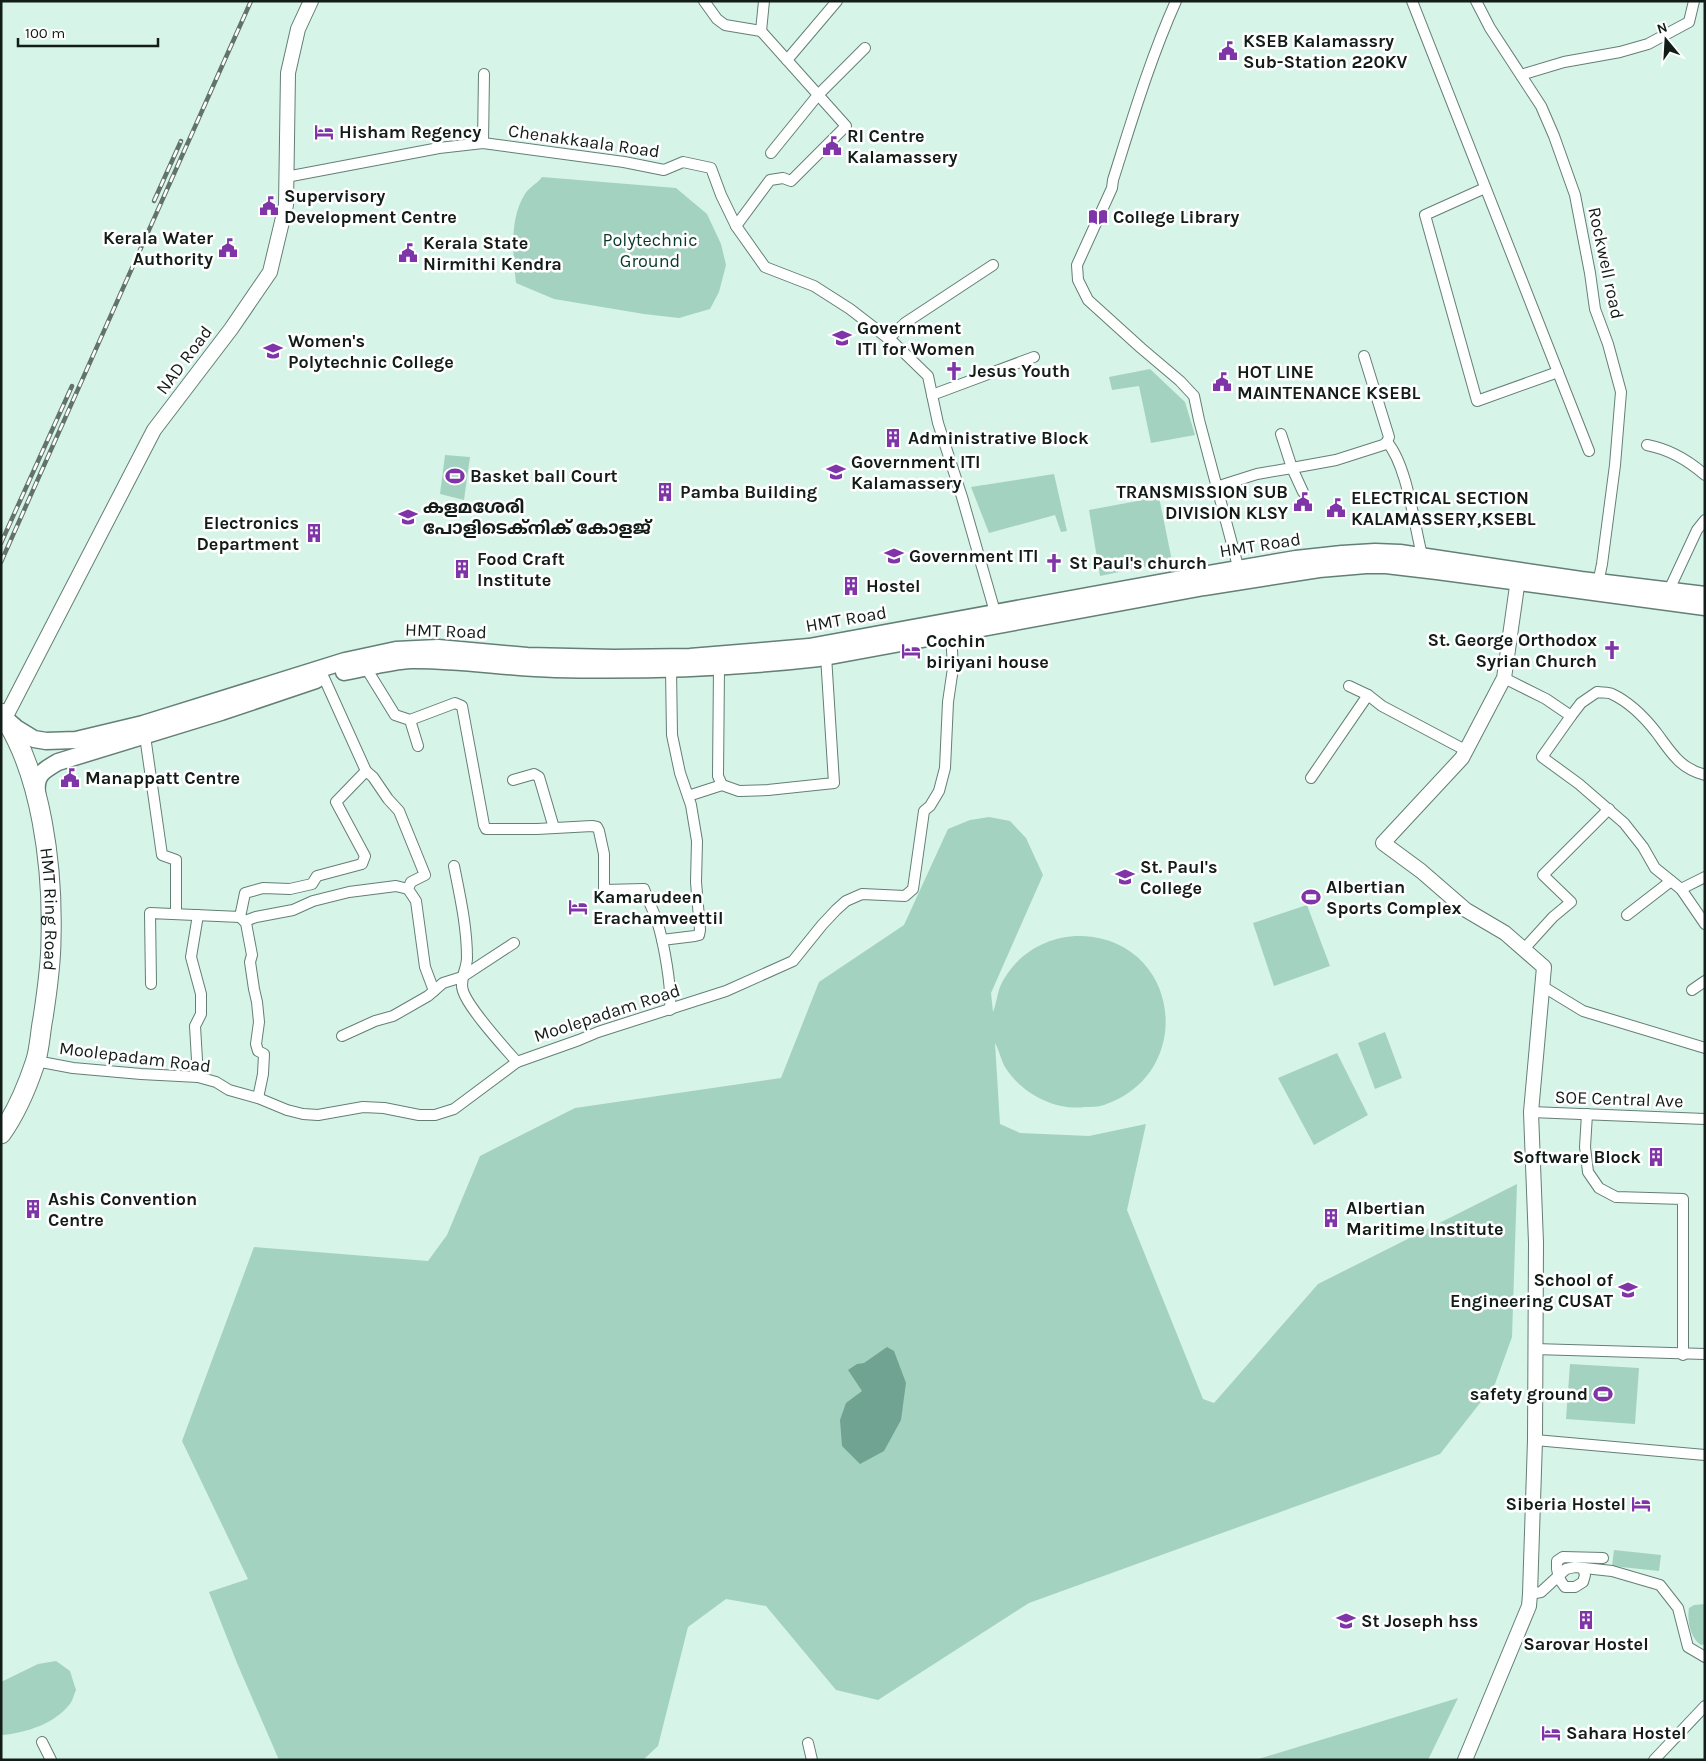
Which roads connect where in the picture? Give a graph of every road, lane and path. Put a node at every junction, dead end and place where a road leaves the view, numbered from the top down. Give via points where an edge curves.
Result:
1 (311, 1) edge
2 (704, 1) edge
3 (764, 1) edge
4 (837, 1) edge
5 (1176, 1) edge
6 (1412, 1) edge
7 (1476, 1) edge
8 (1694, 4) edge
9 (1705, 7) edge
10 (761, 31) junction
11 (865, 48) dead end
12 (787, 60) junction
13 (484, 74) dead end
14 (1521, 75) junction
15 (818, 95) junction
16 (483, 143) junction
17 (771, 154) dead end
18 (286, 177) junction
19 (1485, 188) junction
20 (736, 226) junction
21 (993, 265) dead end
22 (888, 338) junction
23 (1364, 356) dead end
24 (1034, 357) dead end
25 (1558, 372) junction
26 (932, 395) junction
27 (1281, 434) dead end
28 (1387, 442) junction
29 (1647, 445) dead end
30 (1589, 451) dead end
31 (1292, 468) junction
32 (1705, 475) edge
33 (1216, 487) junction
34 (1303, 492) dead end
35 (1705, 520) edge
36 (1422, 555) junction
37 (1240, 575) junction
38 (1518, 576) junction
39 (1597, 587) junction
40 (1669, 590) junction
41 (1705, 595) edge
42 (1705, 608) edge
43 (995, 612) junction
44 (1029, 613) junction
45 (951, 632) junction
46 (887, 638) junction
47 (826, 656) junction
48 (719, 667) junction
49 (366, 668) junction
50 (671, 669) junction
51 (324, 678) junction
52 (1504, 678) junction
53 (1350, 686) dead end
54 (1368, 695) junction
55 (3, 716) edge
56 (1571, 716) junction
57 (410, 720) junction
58 (145, 736) junction
59 (418, 746) dead end
60 (1467, 751) junction
61 (366, 771) junction
62 (1705, 774) edge
63 (1311, 778) dead end
64 (513, 780) dead end
65 (722, 785) junction
66 (688, 796) junction
67 (37, 798) junction
68 (1608, 809) junction
69 (554, 828) junction
70 (454, 866) dead end
71 (1705, 876) edge
72 (1672, 881) junction
73 (408, 889) junction
74 (1681, 889) junction
75 (176, 914) junction
76 (198, 915) junction
77 (1627, 915) dead end
78 (242, 919) junction
79 (1705, 924) edge
80 (662, 940) junction
81 (514, 943) dead end
82 (1524, 949) junction
83 (462, 976) junction
84 (1705, 981) edge
85 (150, 984) dead end
86 (1542, 986) junction
87 (434, 990) junction
88 (1692, 990) dead end
89 (670, 1010) junction
90 (342, 1036) dead end
91 (1705, 1048) edge
92 (36, 1061) junction
93 (516, 1062) junction
94 (198, 1077) junction
95 (258, 1098) junction
96 (1531, 1112) junction
97 (1587, 1114) junction
98 (1705, 1119) edge
99 (1, 1134) edge
100 (1534, 1349) junction
101 (1705, 1354) edge
102 (1683, 1355) junction
103 (1534, 1440) junction
104 (1705, 1455) edge
105 (1603, 1558) dead end
106 (1583, 1568) junction
107 (1558, 1575) junction
108 (1530, 1594) junction
109 (1705, 1657) edge
110 (1705, 1706) edge
111 (42, 1742) dead end
112 (808, 1742) dead end
113 (51, 1760) edge
114 (812, 1760) edge
115 (1465, 1760) edge
116 (1654, 1760) edge

1 - 18 street, NAD Road via 298,29 288,72
2 - 10 street via 717,19 725,24
3 - 10 street
4 - 12 street
5 - 33 street via 1164,27 1112,188 1077,265 1078,280 1088,300 1194,396
6 - 19 street
7 - 14 street, Rockwell road
8 - 9 street
8 - 14 street via 1689,22 1648,44
10 - 12 street
11 - 15 street
12 - 15 street
13 - 16 street
14 - 39 street, Rockwell road via 1541,106 1575,195 1595,309 1621,392 1615,465
15 - 17 street
15 - 20 street via 846,126 791,181 783,178 770,180
16 - 18 street, Chenakkaala Road
16 - 20 street, Chenakkaala Road via 664,170 683,162 711,168
18 - 55 street, NAD Road via 286,205 270,272 154,430
19 - 25 street
19 - 25 street via 1425,216 1476,400
20 - 22 street, Chenakkaala Road via 765,267 814,286
21 - 22 street via 905,323
22 - 26 street, Chenakkaala Road via 928,376
23 - 28 street via 1389,436
24 - 26 street
25 - 30 street
26 - 43 street, Chenakkaala Road
27 - 31 street
28 - 31 street via 1336,460
28 - 36 street via 1403,473
29 - 32 street via 1661,448
31 - 33 street via 1257,474
31 - 34 street
33 - 37 street
35 - 40 street via 1697,530
36 - 37 main road, HMT Road via 1375,552 1296,559
36 - 38 main road, HMT Road
37 - 38 main road, HMT Road via 1366,564
37 - 44 main road, HMT Road
38 - 39 main road, HMT Road
38 - 52 street
39 - 40 main road, HMT Road
39 - 42 main road, HMT Road
40 - 41 main road, HMT Road
43 - 44 main road, HMT Road
43 - 46 main road, HMT Road
44 - 45 main road, HMT Road
45 - 46 main road, HMT Road
45 - 89 street, Moolepadam Road via 953,668 945,768 939,791 924,811 913,889 905,896 862,894 846,901 793,961 726,991
46 - 47 main road, HMT Road
46 - 55 main road, HMT Road via 690,656 558,658 438,648 396,650 345,661 143,724 76,740 34,738
47 - 48 main road, HMT Road
47 - 65 street via 834,783 739,791
48 - 50 main road, HMT Road
48 - 65 street via 718,776
49 - 50 main road, HMT Road via 428,660 552,669
49 - 51 main road, HMT Road
49 - 57 street via 395,715
50 - 66 street via 672,735
51 - 58 main road, HMT Road
51 - 61 street
52 - 56 street
52 - 60 street
53 - 54 street
54 - 60 street via 1382,706
54 - 63 street
55 - 67 highway, HMT Ring Road via 27,763
56 - 62 street via 1581,703 1597,692 1611,694 1630,706 1655,731 1675,759 1694,772
56 - 68 street via 1542,757
57 - 59 street
57 - 69 street via 455,703 462,706 484,825 489,829
58 - 67 main road, HMT Road via 58,762 37,778
58 - 75 street via 162,855 176,860
60 - 82 street via 1383,843 1466,910 1505,933
61 - 73 street via 399,810 425,875 411,882
61 - 78 street via 336,802 365,856 362,864 317,876 312,884 290,889 263,888 245,893
64 - 69 street via 534,774 539,777
65 - 66 street
66 - 80 street via 697,841 700,930 696,936
67 - 92 highway, HMT Ring Road via 47,857 51,938
68 - 72 street via 1624,823 1655,868
68 - 82 street via 1543,875 1571,902
69 - 80 street via 597,827 604,854 604,890 644,889
70 - 83 street via 464,918 467,959
71 - 74 street
72 - 74 street
72 - 77 street
73 - 78 street via 396,886 348,892 293,910
73 - 87 street via 416,901 425,967
74 - 79 street
75 - 76 street
75 - 85 street via 150,913
76 - 78 street
76 - 94 street via 191,957 201,994 201,1014 195,1026
78 - 95 street via 246,923 252,955 250,962 258,1008 256,1044 258,1051 264,1054
80 - 89 street
81 - 83 street
82 - 86 street via 1544,967
83 - 87 street
83 - 93 street via 464,995
84 - 88 street
86 - 91 street via 1583,1011
86 - 96 street
87 - 90 street via 392,1016
89 - 93 street, Moolepadam Road via 605,1029
92 - 94 street, Moolepadam Road via 73,1068
92 - 99 highway, HMT Ring Road
93 - 95 street, Moolepadam Road via 454,1109 435,1115 363,1107 318,1115 302,1114
94 - 95 street, Moolepadam Road
96 - 97 street, SOE Central Ave
96 - 100 street via 1536,1243
97 - 98 street, SOE Central Ave
97 - 102 street via 1585,1147 1588,1172 1599,1188 1616,1197 1683,1199
100 - 102 street
100 - 103 street
101 - 102 street
103 - 104 street
103 - 108 street
105 - 107 street via 1563,1557 1557,1561
106 - 107 street via 1566,1569
106 - 107 street via 1583,1582 1575,1587 1565,1587
106 - 109 street via 1612,1571 1660,1585 1678,1608 1688,1647
107 - 108 street via 1546,1589
108 - 115 street via 1529,1606
110 - 116 street
111 - 113 street
112 - 114 street

